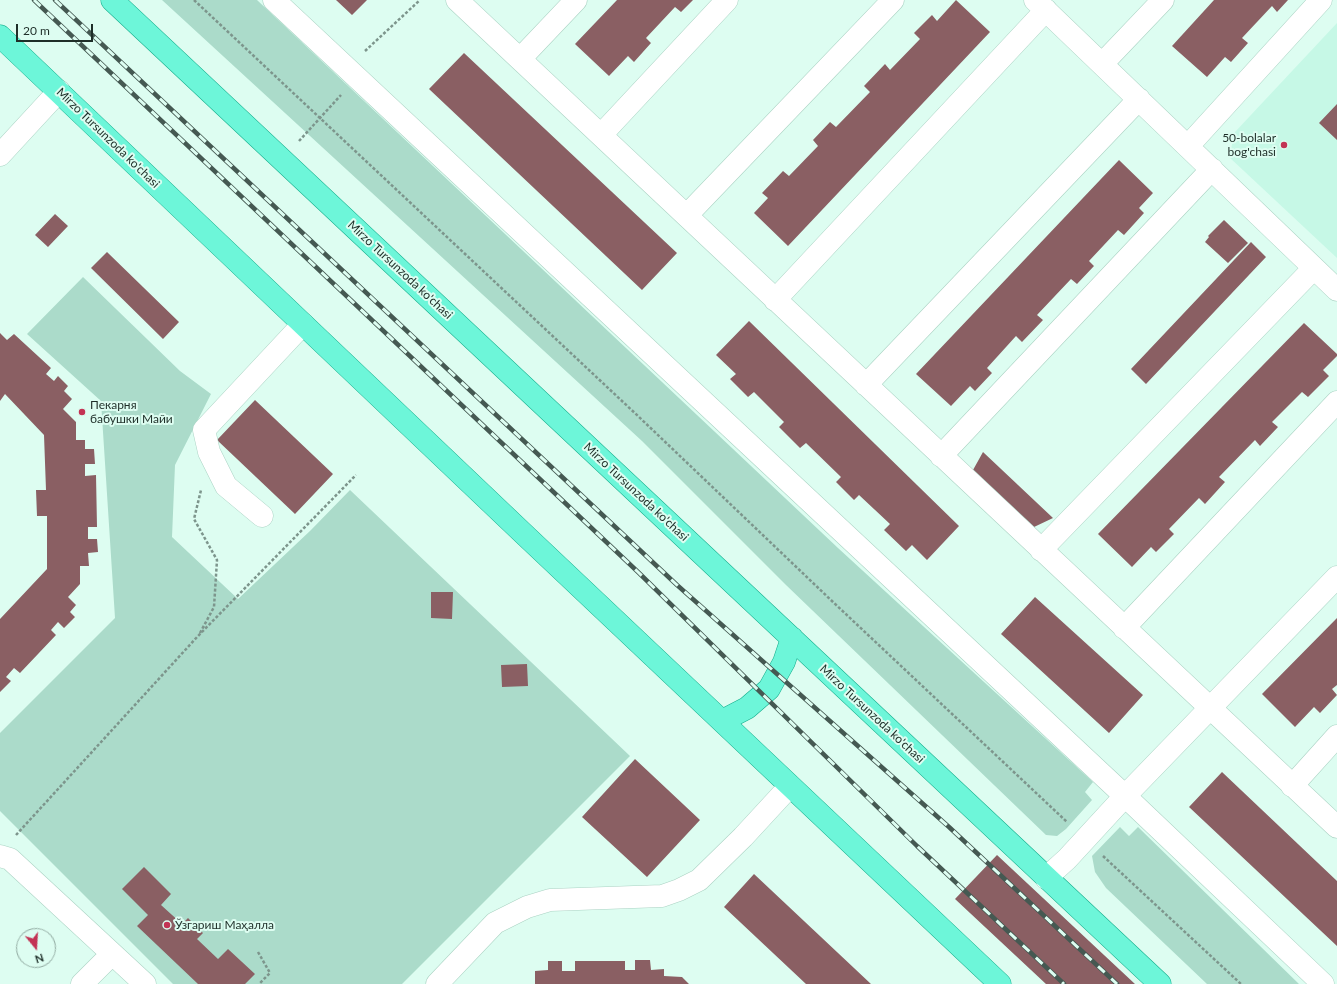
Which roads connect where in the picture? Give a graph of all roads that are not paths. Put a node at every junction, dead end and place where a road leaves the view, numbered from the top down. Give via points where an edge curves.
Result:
1 (112, 0) edge
2 (274, 0) edge
3 (457, 0) edge
4 (576, 0) edge
5 (727, 0) edge
6 (892, 0) edge
7 (1163, 0) edge
8 (1321, 0) edge
9 (1040, 5) edge
10 (0, 36) edge
11 (520, 59) junction
12 (1102, 64) junction
13 (59, 91) junction
14 (1139, 99) junction
15 (601, 135) junction
16 (1188, 146) junction
17 (0, 155) edge
18 (1212, 169) junction
19 (687, 215) junction
20 (1314, 268) junction
21 (1337, 290) edge
22 (775, 300) junction
23 (303, 324) junction
24 (866, 385) junction
25 (1337, 402) edge
26 (941, 456) junction
27 (262, 516) dead end
28 (1041, 550) junction
29 (1337, 577) edge
30 (1124, 628) junction
31 (792, 638) junction
32 (1210, 708) junction
33 (722, 721) junction
34 (1337, 736) edge
35 (790, 786) junction
36 (1292, 786) junction
37 (1125, 796) junction
38 (1337, 828) edge
39 (0, 856) edge
40 (1046, 878) junction
41 (112, 954) junction
42 (82, 984) edge
43 (145, 984) edge
44 (437, 984) edge
45 (1000, 984) edge
46 (1160, 984) edge
47 (1323, 984) edge

1 - 31 main road, Mirzo Tursunzoda ko'chasi
2 - 37 street
3 - 11 street
4 - 11 street
5 - 15 street
6 - 19 street
7 - 12 street
8 - 16 street
9 - 12 street
9 - 22 street
10 - 13 main road, Mirzo Tursunzoda ko'chasi
11 - 15 street
12 - 14 street
13 - 17 street
13 - 23 main road, Mirzo Tursunzoda ko'chasi
14 - 16 street
14 - 24 street
15 - 19 street
16 - 18 street
18 - 20 street
18 - 26 street
19 - 22 street
20 - 21 street
20 - 28 street
22 - 24 street
23 - 27 street via 204,430 209,452 226,486
23 - 33 main road, Mirzo Tursunzoda ko'chasi
24 - 26 street
25 - 30 street
26 - 28 street
28 - 30 street
29 - 32 street
30 - 32 street
31 - 33 main road via 784,662 769,689 747,708
31 - 40 main road, Mirzo Tursunzoda ko'chasi
32 - 36 street
32 - 37 street
33 - 35 main road, Mirzo Tursunzoda ko'chasi
34 - 36 street
35 - 44 street via 699,880 662,896 550,900 527,907 494,923
35 - 45 main road, Mirzo Tursunzoda ko'chasi
36 - 38 street
37 - 40 street
37 - 47 street
39 - 41 street via 10,859
40 - 46 main road, Mirzo Tursunzoda ko'chasi
41 - 42 street
41 - 43 street

